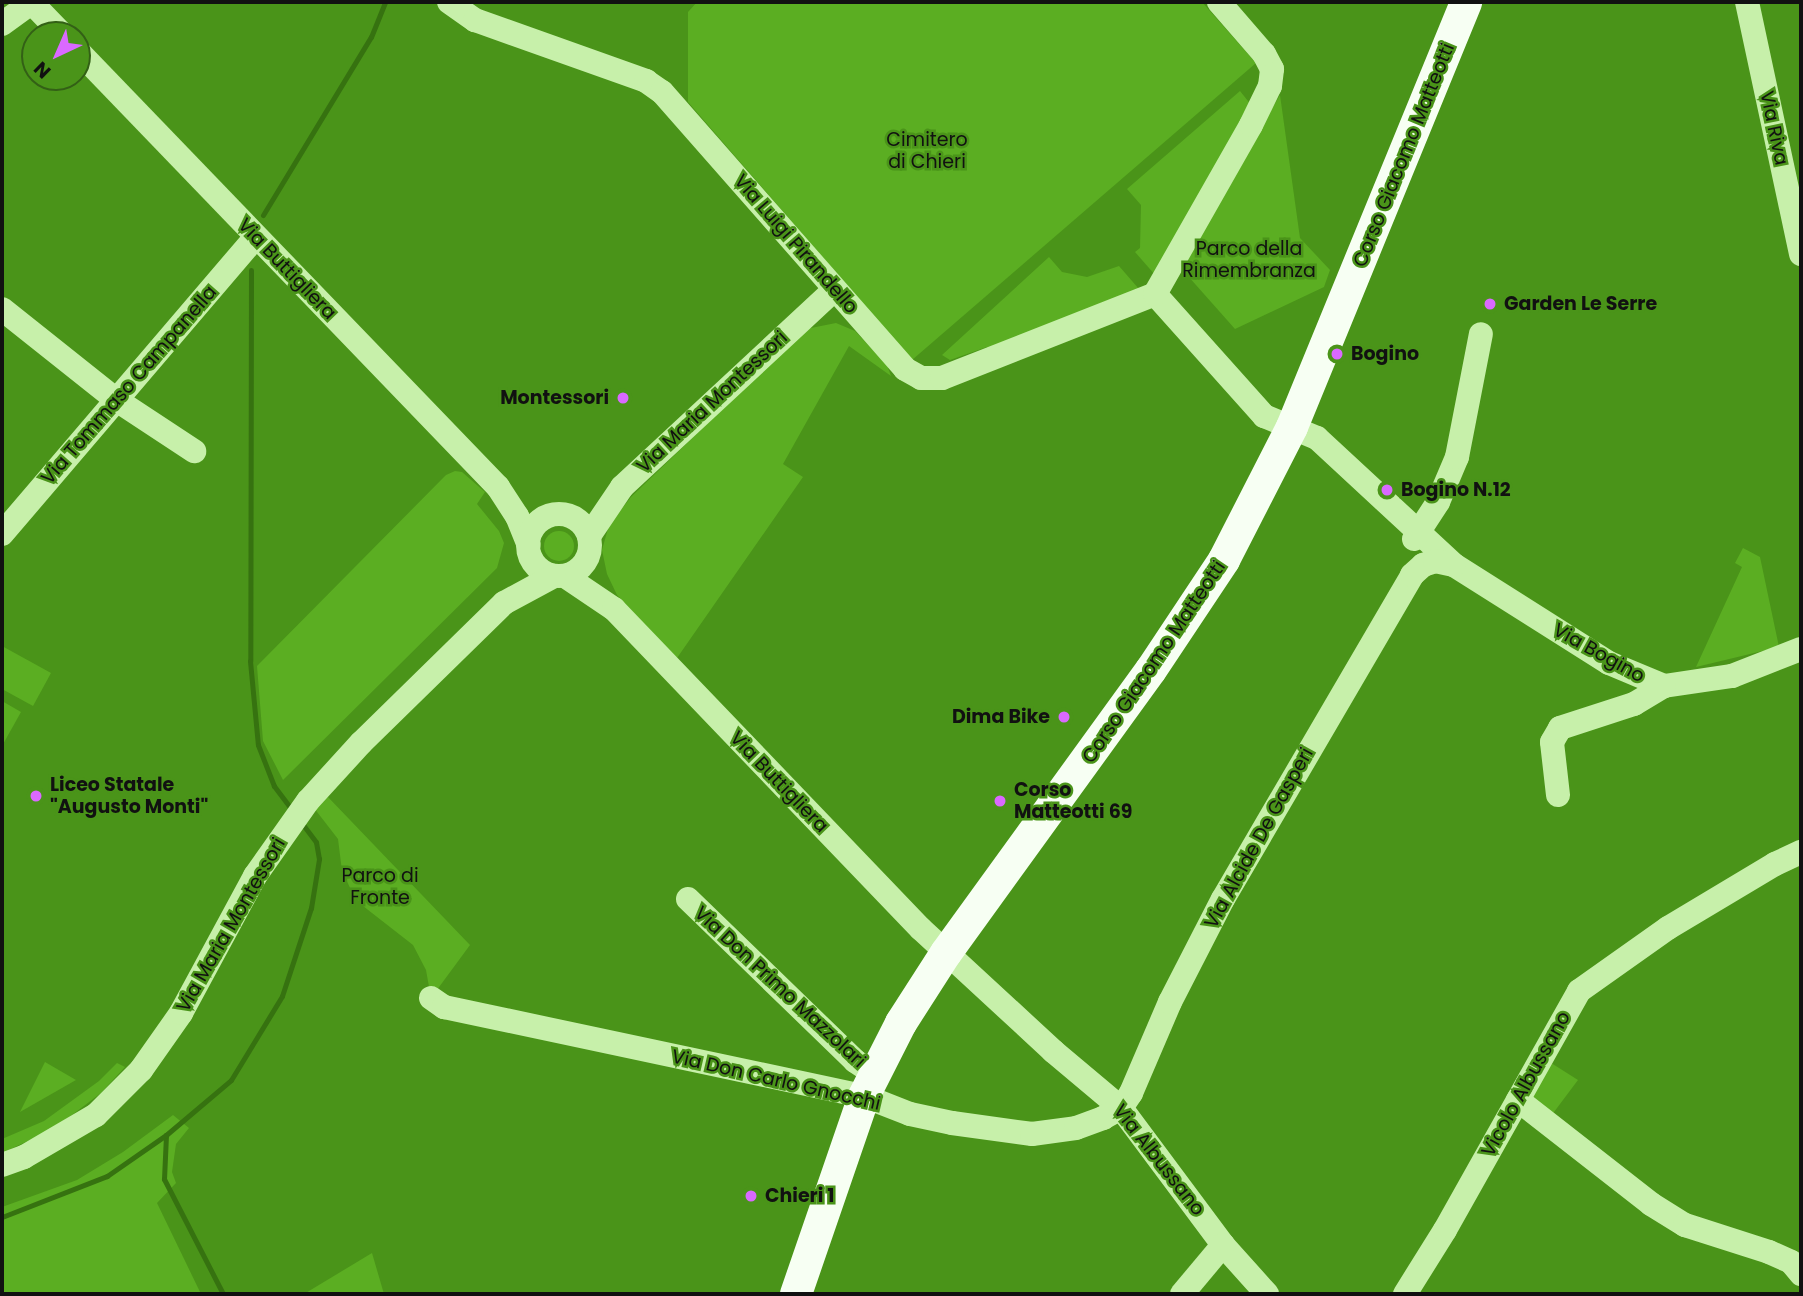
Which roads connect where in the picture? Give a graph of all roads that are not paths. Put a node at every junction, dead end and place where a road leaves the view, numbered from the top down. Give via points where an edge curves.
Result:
1 (31, 2) edge
2 (449, 2) edge
3 (1219, 2) edge
4 (1466, 2) edge
5 (1747, 2) edge
6 (49, 21) edge
7 (2, 24) edge
8 (91, 65) edge
9 (256, 237) junction
10 (799, 248) junction
11 (1801, 254) edge
12 (834, 290) junction
13 (1155, 294) junction
14 (2, 309) edge
15 (802, 317) junction
16 (862, 320) junction
17 (1481, 334) dead end
18 (115, 400) junction
19 (1292, 427) junction
20 (194, 451) dead end
21 (498, 487) junction
22 (622, 487) junction
23 (558, 515) junction
24 (2, 534) edge
25 (1417, 536) junction
26 (589, 545) junction
27 (529, 550) junction
28 (1454, 565) junction
29 (1412, 575) junction
30 (559, 576) junction
31 (504, 603) junction
32 (614, 609) junction
33 (1801, 649) edge
34 (1664, 686) junction
35 (1558, 795) dead end
36 (1801, 852) edge
37 (688, 899) dead end
38 (946, 953) junction
39 (431, 998) dead end
40 (869, 1085) junction
41 (1518, 1100) junction
42 (1121, 1108) junction
43 (2, 1165) edge
44 (1223, 1245) junction
45 (1798, 1261) edge
46 (796, 1294) edge
47 (1182, 1294) edge
48 (1267, 1294) edge
49 (1405, 1294) edge

1 - 6 street
1 - 7 street
2 - 10 street, Via Luigi Pirandello via 475,20 646,81 662,92
3 - 13 street via 1264,54 1272,69 1270,86
4 - 19 main road, Corso Giacomo Matteotti
5 - 11 street, Via Riva
8 - 9 street, Via Buttigliera
9 - 18 street, Via Tommaso Campanella
9 - 21 street, Via Buttigliera
10 - 12 street, Via Luigi Pirandello
10 - 15 street, Via Maria Montessori via 806,282
12 - 15 street, Via Maria Montessori
12 - 16 street, Via Luigi Pirandello
13 - 16 street, Via Luigi Pirandello via 942,378 921,378 905,369
13 - 19 street via 1264,416
14 - 18 street
15 - 16 street, Via Maria Montessori via 830,314
15 - 22 street, Via Maria Montessori
17 - 25 street via 1457,457
18 - 20 street
18 - 24 street, Via Tommaso Campanella
19 - 25 street via 1317,438
19 - 38 main road, Corso Giacomo Matteotti via 1217,571
21 - 23 street, Via Buttigliera
21 - 27 street, Via Buttigliera via 517,516
22 - 23 street, Via Maria Montessori
22 - 26 street, Via Maria Montessori
23 - 26 street via 580,522
23 - 27 street via 535,526
25 - 28 street, Via Bogino
25 - 29 street, Via Alcide De Gasperi
26 - 30 street via 580,569
26 - 32 street, Via Buttigliera
27 - 30 street via 539,568
27 - 31 street, Via Maria Montessori
28 - 29 street via 1435,561
28 - 34 street, Via Bogino via 1609,663
29 - 42 street, Via Alcide De Gasperi via 1223,899
30 - 31 street, Via Maria Montessori
30 - 32 street, Via Buttigliera
31 - 43 street, Via Maria Montessori via 361,743 299,812 256,876 181,1013 141,1070 96,1115
32 - 38 street, Via Buttigliera
33 - 34 street, Via Bogino via 1732,676
34 - 35 street via 1634,704 1560,728 1552,742
36 - 41 street, Vicolo Albussano via 1668,928 1579,991
37 - 40 street, Via Don Primo Mazzolari via 855,1061
38 - 40 main road, Corso Giacomo Matteotti via 901,1023
38 - 42 street, Via Albussano
39 - 40 street, Via Don Carlo Gnocchi via 444,1007
40 - 42 street, Via Don Carlo Gnocchi via 910,1114 1032,1134 1076,1128
40 - 46 main road, Corso Giacomo Matteotti
41 - 45 street via 1651,1204 1685,1225
41 - 49 street, Vicolo Albussano
42 - 44 street, Via Albussano
44 - 47 street
44 - 48 street, Via Albussano

